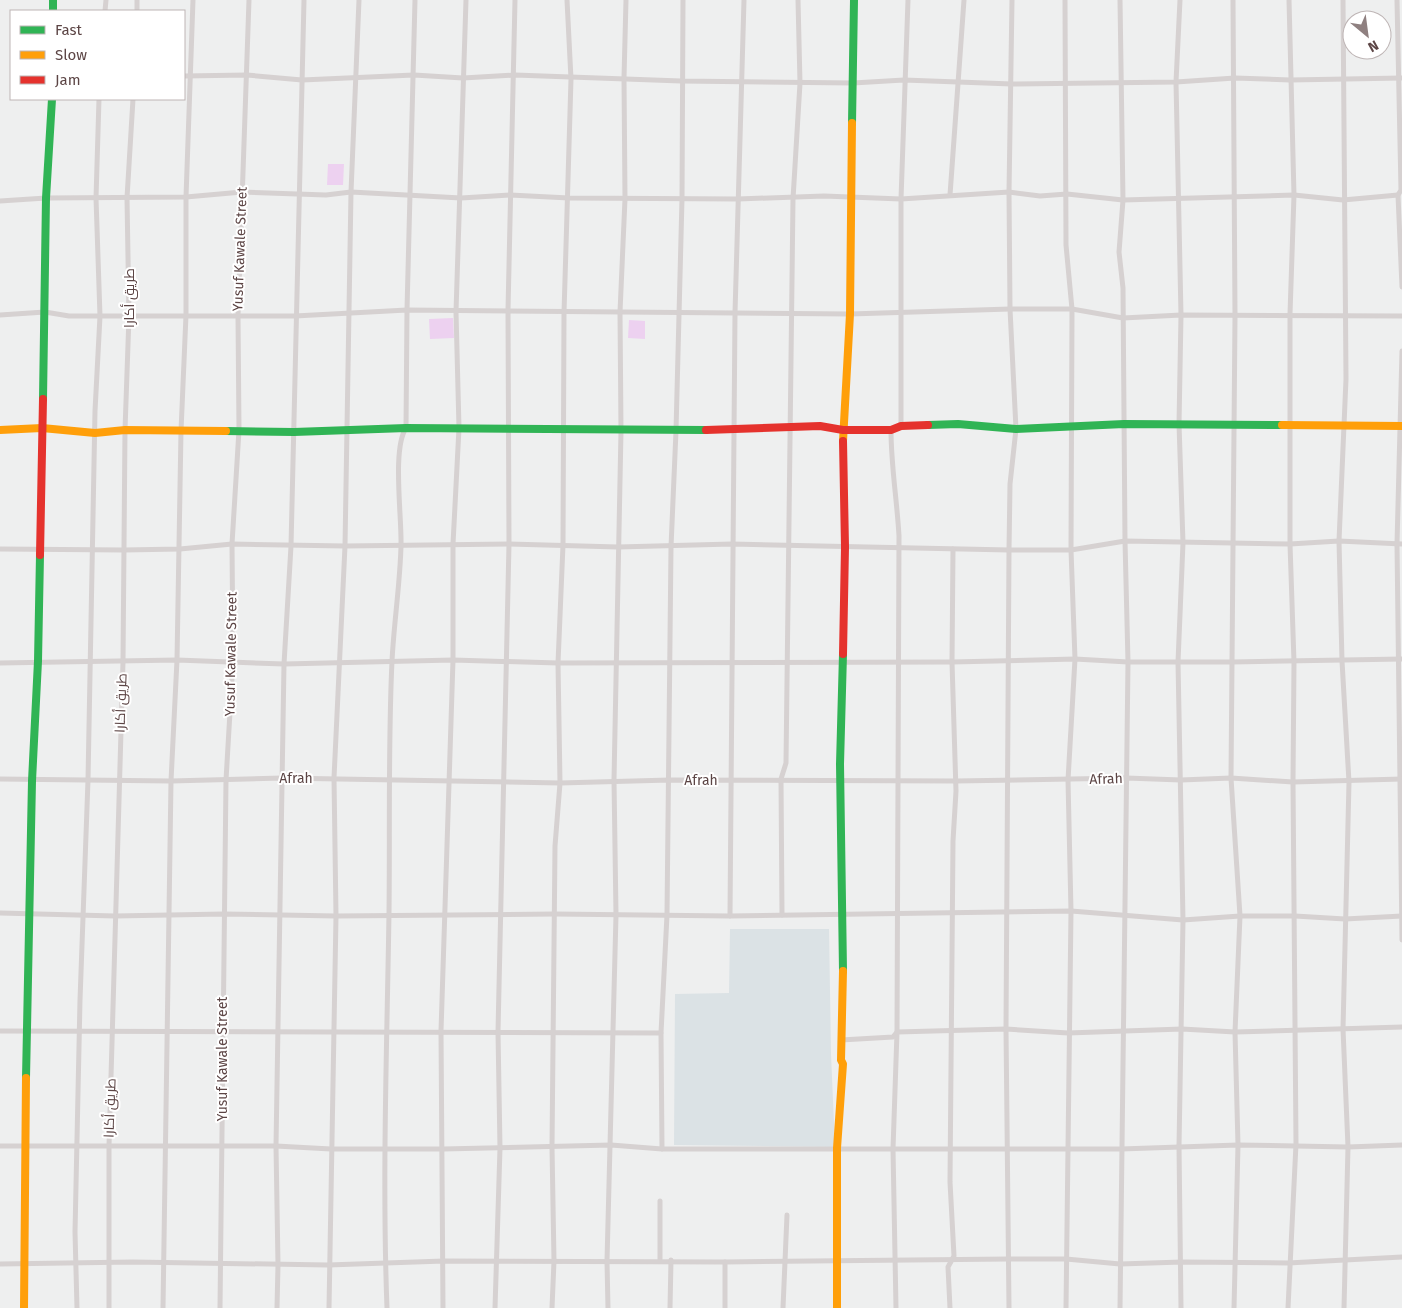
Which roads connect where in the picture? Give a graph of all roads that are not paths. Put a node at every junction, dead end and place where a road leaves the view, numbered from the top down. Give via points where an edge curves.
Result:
1 (193, 0) edge
2 (249, 0) edge
3 (304, 0) edge
4 (359, 0) edge
5 (415, 0) edge
6 (466, 0) edge
7 (515, 0) edge
8 (567, 0) edge
9 (626, 0) edge
10 (682, 0) edge
11 (744, 0) edge
12 (798, 0) edge
13 (854, 0) edge
14 (908, 0) edge
15 (964, 0) edge
16 (1012, 0) edge
17 (1065, 0) edge
18 (1120, 0) edge
19 (1180, 0) edge
20 (1233, 0) edge
21 (1289, 0) edge
22 (1344, 0) edge
23 (1398, 0) edge
24 (247, 74) junction
25 (414, 75) junction
26 (185, 76) edge
27 (191, 76) junction
28 (515, 76) junction
29 (356, 77) junction
30 (463, 78) junction
31 (624, 78) junction
32 (1235, 78) junction
33 (1343, 78) junction
34 (1401, 78) edge
35 (571, 79) junction
36 (302, 80) junction
37 (904, 80) junction
38 (1290, 80) junction
39 (681, 81) junction
40 (743, 82) junction
41 (960, 82) junction
42 (1120, 82) junction
43 (1176, 82) junction
44 (800, 83) junction
45 (853, 83) junction
46 (1064, 83) junction
47 (1012, 84) junction
48 (52, 100) edge
49 (100, 100) edge
50 (133, 100) edge
51 (242, 192) junction
52 (351, 192) junction
53 (1009, 192) junction
54 (1400, 192) edge
55 (298, 193) junction
56 (1067, 194) junction
57 (409, 195) junction
58 (510, 195) junction
59 (950, 195) junction
60 (1294, 195) junction
61 (853, 197) junction
62 (46, 198) junction
63 (96, 198) junction
64 (127, 198) junction
65 (186, 198) junction
66 (460, 198) junction
67 (569, 198) junction
68 (1233, 198) junction
69 (625, 199) junction
70 (682, 199) junction
71 (738, 199) junction
72 (793, 199) junction
73 (901, 199) junction
74 (1178, 199) junction
75 (1123, 200) junction
76 (1343, 200) junction
77 (0, 201) edge
78 (1402, 287) edge
79 (1010, 309) junction
80 (1072, 309) junction
81 (407, 310) junction
82 (508, 310) junction
83 (902, 311) junction
84 (45, 312) junction
85 (456, 312) junction
86 (564, 312) junction
87 (620, 312) junction
88 (735, 312) junction
89 (792, 312) junction
90 (350, 313) junction
91 (680, 313) junction
92 (850, 314) junction
93 (1290, 314) junction
94 (0, 315) edge
95 (186, 315) junction
96 (1180, 315) junction
97 (100, 316) junction
98 (129, 316) junction
99 (238, 316) junction
100 (295, 316) junction
101 (1235, 316) junction
102 (1402, 316) edge
103 (1346, 317) junction
104 (1123, 318) junction
105 (1402, 351) edge
106 (1124, 424) junction
107 (1179, 424) junction
108 (1234, 425) junction
109 (901, 426) junction
110 (1072, 426) junction
111 (1401, 426) edge
112 (1290, 427) junction
113 (1343, 427) junction
114 (42, 428) junction
115 (348, 428) junction
116 (406, 428) junction
117 (459, 428) junction
118 (510, 429) junction
119 (564, 429) junction
120 (734, 429) junction
121 (790, 429) junction
122 (1016, 429) junction
123 (0, 430) edge
124 (125, 430) junction
125 (239, 430) junction
126 (621, 430) junction
127 (843, 430) junction
128 (891, 430) junction
129 (181, 431) junction
130 (676, 431) junction
131 (96, 432) junction
132 (294, 432) junction
133 (1124, 541) junction
134 (1340, 541) junction
135 (1184, 543) junction
136 (1234, 543) junction
137 (232, 544) junction
138 (453, 544) junction
139 (509, 544) junction
140 (732, 544) junction
141 (1290, 544) junction
142 (1400, 544) edge
143 (401, 545) junction
144 (562, 545) junction
145 (291, 546) junction
146 (346, 546) junction
147 (788, 546) junction
148 (845, 546) junction
149 (618, 547) junction
150 (671, 547) junction
151 (40, 548) junction
152 (898, 548) junction
153 (0, 549) edge
154 (94, 549) junction
155 (180, 549) junction
156 (953, 549) junction
157 (124, 550) junction
158 (1009, 550) junction
159 (1071, 550) junction
160 (1075, 659) junction
161 (1400, 659) edge
162 (177, 660) junction
163 (452, 660) junction
164 (1008, 660) junction
165 (38, 661) junction
166 (392, 661) junction
167 (507, 661) junction
168 (1342, 661) junction
169 (0, 662) edge
170 (90, 662) junction
171 (123, 662) junction
172 (233, 662) junction
173 (340, 662) junction
174 (731, 662) junction
175 (787, 662) junction
176 (842, 662) junction
177 (897, 662) junction
178 (952, 662) junction
179 (1128, 662) junction
180 (1178, 662) junction
181 (1232, 662) junction
182 (1294, 662) junction
183 (558, 663) junction
184 (616, 663) junction
185 (670, 663) junction
186 (284, 664) junction
187 (282, 778) junction
188 (334, 778) junction
189 (1126, 778) junction
190 (1231, 778) junction
191 (0, 779) edge
192 (390, 779) junction
193 (781, 779) junction
194 (1401, 779) edge
195 (88, 780) junction
196 (226, 780) junction
197 (449, 780) junction
198 (505, 780) junction
199 (614, 780) junction
200 (670, 780) junction
201 (732, 780) junction
202 (840, 780) junction
203 (897, 780) junction
204 (1009, 780) junction
205 (1068, 780) junction
206 (1181, 780) junction
207 (32, 781) junction
208 (119, 781) junction
209 (171, 781) junction
210 (956, 781) junction
211 (1292, 782) junction
212 (1348, 782) junction
213 (560, 783) junction
214 (1071, 911) junction
215 (1008, 912) junction
216 (0, 913) edge
217 (953, 913) junction
218 (84, 914) junction
219 (224, 914) junction
220 (555, 914) junction
221 (842, 914) junction
222 (897, 914) junction
223 (1124, 914) junction
224 (31, 915) junction
225 (170, 915) junction
226 (446, 915) junction
227 (616, 915) junction
228 (667, 915) junction
229 (782, 915) junction
230 (116, 916) junction
231 (281, 916) junction
232 (336, 916) junction
233 (389, 916) junction
234 (502, 916) junction
235 (730, 916) junction
236 (1240, 916) junction
237 (1295, 916) junction
238 (1401, 916) edge
239 (1345, 919) junction
240 (1183, 920) junction
241 (1402, 940) edge
242 (1402, 1027) edge
243 (1006, 1029) junction
244 (1182, 1029) junction
245 (1343, 1029) junction
246 (80, 1030) junction
247 (334, 1030) junction
248 (441, 1030) junction
249 (0, 1031) edge
250 (385, 1031) junction
251 (612, 1031) junction
252 (953, 1031) junction
253 (1124, 1031) junction
254 (1295, 1031) junction
255 (27, 1032) junction
256 (112, 1032) junction
257 (166, 1032) junction
258 (222, 1032) junction
259 (498, 1032) junction
260 (897, 1032) junction
261 (1235, 1032) junction
262 (278, 1033) junction
263 (554, 1033) junction
264 (661, 1033) junction
265 (1068, 1033) junction
266 (842, 1040) junction
267 (1296, 1144) junction
268 (611, 1145) junction
269 (1238, 1145) junction
270 (1402, 1145) edge
271 (0, 1146) edge
272 (24, 1146) junction
273 (78, 1146) junction
274 (109, 1146) junction
275 (166, 1146) junction
276 (222, 1146) junction
277 (276, 1146) junction
278 (1179, 1146) junction
279 (386, 1147) junction
280 (552, 1147) junction
281 (1348, 1147) junction
282 (500, 1148) junction
283 (837, 1148) junction
284 (951, 1148) junction
285 (1068, 1148) junction
286 (331, 1149) junction
287 (444, 1149) junction
288 (662, 1149) junction
289 (893, 1149) junction
290 (1009, 1149) junction
291 (1121, 1149) junction
292 (660, 1201) dead end
293 (787, 1215) dead end
294 (1402, 1257) edge
295 (1009, 1258) junction
296 (1066, 1259) junction
297 (660, 1260) junction
298 (671, 1260) junction
299 (838, 1260) junction
300 (952, 1260) junction
301 (1345, 1260) junction
302 (444, 1261) junction
303 (496, 1261) junction
304 (554, 1261) junction
305 (606, 1261) junction
306 (784, 1261) junction
307 (896, 1261) junction
308 (109, 1262) junction
309 (725, 1262) junction
310 (1182, 1262) junction
311 (1236, 1262) junction
312 (162, 1263) junction
313 (385, 1263) junction
314 (1288, 1263) junction
315 (0, 1264) edge
316 (76, 1264) junction
317 (1120, 1264) junction
318 (24, 1265) junction
319 (219, 1265) junction
320 (278, 1265) junction
321 (328, 1265) junction
322 (24, 1308) edge
323 (77, 1308) edge
324 (109, 1308) edge
325 (163, 1308) edge
326 (220, 1308) edge
327 (277, 1308) edge
328 (329, 1308) edge
329 (387, 1308) edge
330 (444, 1308) edge
331 (495, 1308) edge
332 (552, 1308) edge
333 (608, 1308) edge
334 (670, 1308) edge
335 (725, 1308) edge
336 (783, 1308) edge
337 (837, 1308) edge
338 (896, 1308) edge
339 (950, 1308) edge
340 (1009, 1308) edge
341 (1066, 1308) edge
342 (1120, 1308) edge
343 (1181, 1308) edge
344 (1234, 1308) edge
345 (1288, 1308) edge
346 (1344, 1308) edge

1 - 27 street
2 - 24 street, Yusuf Kawale Street
3 - 36 street
4 - 29 street
5 - 25 street
6 - 30 street
7 - 28 street
8 - 35 street
9 - 31 street
10 - 39 street
11 - 40 street
12 - 44 street
13 - 45 street
14 - 37 street
15 - 41 street
16 - 47 street
17 - 46 street
18 - 42 street
19 - 43 street
20 - 32 street
21 - 38 street
22 - 33 street
23 - 34 street
24 - 27 street
24 - 36 street
24 - 51 street, Yusuf Kawale Street
25 - 29 street
25 - 30 street
25 - 57 street
26 - 27 street
27 - 65 street
28 - 30 street
28 - 35 street
28 - 58 street
29 - 36 street
29 - 52 street
30 - 66 street
31 - 35 street
31 - 39 street
31 - 69 street
32 - 38 street
32 - 43 street
32 - 68 street
33 - 34 street
33 - 38 street
33 - 76 street
34 - 54 street
35 - 67 street
36 - 55 street
37 - 41 street
37 - 45 street
37 - 73 street
38 - 60 street
39 - 40 street
39 - 70 street
40 - 44 street
40 - 71 street
41 - 47 street
41 - 59 street
42 - 43 street
42 - 46 street
42 - 75 street
43 - 74 street
44 - 45 street
44 - 72 street
45 - 61 street
46 - 47 street
46 - 56 street
47 - 53 street
48 - 62 street
49 - 63 street
50 - 64 street, طريق أكارا
51 - 55 street
51 - 65 street
51 - 99 street, Yusuf Kawale Street
52 - 55 street via 326,195
52 - 57 street
52 - 90 street
53 - 56 street via 1040,196
53 - 59 street
53 - 79 street
54 - 76 street
54 - 78 street
55 - 100 street
56 - 75 street
56 - 80 street via 1066,245
57 - 66 street
57 - 81 street
58 - 66 street
58 - 67 street
58 - 82 street
59 - 73 street
60 - 68 street
60 - 76 street
60 - 93 street
61 - 72 street
61 - 73 street
61 - 92 street
62 - 63 street
62 - 77 street
62 - 84 street
63 - 64 street
63 - 97 street
64 - 65 street
64 - 98 street, طريق أكارا
65 - 95 street
66 - 85 street
67 - 69 street
67 - 86 street
68 - 74 street
68 - 101 street
69 - 70 street
69 - 87 street
70 - 71 street
70 - 91 street
71 - 72 street
71 - 88 street
72 - 89 street
73 - 83 street
74 - 75 street
74 - 96 street
75 - 104 street via 1119,252
76 - 103 street
79 - 80 street
79 - 83 street
79 - 122 street
80 - 104 street
80 - 110 street
81 - 85 street
81 - 90 street
81 - 116 street
82 - 85 street
82 - 86 street
82 - 118 street
83 - 92 street
83 - 109 street
84 - 94 street
84 - 97 street
84 - 114 street
85 - 117 street
86 - 87 street
86 - 119 street
87 - 91 street
87 - 126 street
88 - 89 street
88 - 91 street
88 - 120 street
89 - 92 street
89 - 121 street
90 - 100 street
90 - 115 street
91 - 130 street
92 - 127 street
93 - 101 street
93 - 103 street
93 - 112 street
95 - 98 street
95 - 99 street
95 - 129 street
96 - 101 street
96 - 104 street
96 - 107 street
97 - 98 street
97 - 131 street
98 - 124 street, طريق أكارا
99 - 100 street
99 - 125 street, Yusuf Kawale Street
100 - 132 street
101 - 108 street
102 - 103 street
103 - 113 street
104 - 106 street
105 - 111 street
106 - 107 street
106 - 110 street
106 - 133 street
107 - 108 street
107 - 135 street
108 - 112 street
108 - 136 street
109 - 122 street via 958,424
109 - 128 street
110 - 122 street
110 - 159 street
111 - 113 street
111 - 142 street
112 - 113 street
112 - 141 street
113 - 134 street
114 - 123 street
114 - 131 street
114 - 151 street
115 - 116 street
115 - 132 street
115 - 146 street
116 - 117 street
116 - 143 street via 401,436 400,454
117 - 118 street
117 - 138 street
118 - 119 street
118 - 139 street
119 - 126 street
119 - 144 street
120 - 121 street
120 - 130 street
120 - 140 street
121 - 127 street via 820,426
121 - 147 street
122 - 158 street via 1010,484
124 - 129 street
124 - 131 street
124 - 157 street, طريق أكارا
125 - 129 street
125 - 132 street
125 - 137 street, Yusuf Kawale Street
126 - 130 street
126 - 149 street
127 - 128 street
127 - 148 street
128 - 152 street
129 - 155 street
130 - 150 street
131 - 154 street
132 - 145 street
133 - 135 street
133 - 159 street
133 - 179 street
134 - 141 street
134 - 142 street
134 - 168 street
135 - 136 street
135 - 180 street
136 - 141 street
136 - 181 street
137 - 145 street
137 - 155 street
137 - 172 street, Yusuf Kawale Street
138 - 139 street
138 - 143 street
138 - 163 street
139 - 144 street
139 - 167 street
140 - 147 street
140 - 150 street
140 - 174 street
141 - 182 street
142 - 161 street
143 - 146 street
143 - 166 street
144 - 149 street
144 - 183 street
145 - 146 street
145 - 186 street
146 - 173 street
147 - 148 street
147 - 175 street
148 - 152 street
148 - 176 street
149 - 150 street
149 - 184 street
150 - 185 street
151 - 153 street
151 - 154 street
151 - 165 street
152 - 156 street
152 - 177 street
154 - 157 street
154 - 170 street
155 - 157 street
155 - 162 street
156 - 158 street
156 - 178 street
157 - 171 street, طريق أكارا
158 - 159 street
158 - 164 street
159 - 160 street
160 - 164 street
160 - 179 street
160 - 205 street
161 - 168 street
161 - 194 street
162 - 171 street
162 - 172 street
162 - 209 street
163 - 166 street
163 - 167 street
163 - 197 street
164 - 178 street
164 - 204 street
165 - 169 street
165 - 170 street
165 - 207 street
166 - 173 street
166 - 192 street
167 - 183 street
167 - 198 street
168 - 182 street
168 - 212 street
170 - 171 street
170 - 195 street
171 - 208 street, طريق أكارا
172 - 186 street
172 - 196 street, Yusuf Kawale Street
173 - 186 street
173 - 188 street
174 - 175 street
174 - 185 street
174 - 201 street
175 - 176 street
175 - 193 street via 786,763
176 - 177 street
176 - 202 street
177 - 178 street
177 - 203 street
178 - 210 street
179 - 180 street
179 - 189 street
180 - 181 street
180 - 206 street
181 - 182 street
181 - 190 street
182 - 211 street
183 - 184 street
183 - 213 street
184 - 185 street
184 - 199 street
185 - 200 street
186 - 187 street
187 - 188 street, Afrah
187 - 196 street, Afrah
187 - 231 street
188 - 192 street, Afrah
188 - 232 street
189 - 205 street, Afrah
189 - 206 street, Afrah
189 - 223 street
190 - 206 street, Afrah
190 - 211 street, Afrah
190 - 236 street
191 - 207 street, Afrah
192 - 197 street, Afrah
192 - 233 street
193 - 201 street, Afrah
193 - 202 street, Afrah
193 - 229 street
194 - 212 street, Afrah
194 - 238 street
195 - 207 street, Afrah
195 - 208 street, Afrah
195 - 218 street
196 - 209 street, Afrah
196 - 219 street, Yusuf Kawale Street
197 - 198 street, Afrah
197 - 226 street
198 - 213 street, Afrah
198 - 234 street
199 - 200 street, Afrah
199 - 213 street, Afrah
199 - 227 street
200 - 201 street, Afrah
200 - 228 street
201 - 235 street
202 - 203 street, Afrah
202 - 221 street
203 - 210 street, Afrah
203 - 222 street
204 - 205 street, Afrah
204 - 210 street, Afrah
204 - 215 street
205 - 214 street
206 - 240 street
207 - 224 street
208 - 209 street, Afrah
208 - 230 street, طريق أكارا
209 - 225 street
210 - 217 street
211 - 212 street, Afrah
211 - 237 street
212 - 239 street
213 - 220 street via 555,846
214 - 215 street
214 - 223 street
214 - 265 street
215 - 217 street
215 - 243 street
216 - 224 street
217 - 222 street
217 - 252 street
218 - 224 street
218 - 230 street
218 - 246 street
219 - 225 street
219 - 231 street
219 - 258 street, Yusuf Kawale Street
220 - 227 street
220 - 234 street
220 - 263 street
221 - 222 street
221 - 229 street
221 - 266 street
222 - 260 street
223 - 240 street
223 - 253 street
224 - 255 street
225 - 230 street
225 - 257 street
226 - 233 street
226 - 234 street
226 - 248 street
227 - 228 street
227 - 251 street
228 - 235 street
228 - 264 street
229 - 235 street
230 - 256 street, طريق أكارا
231 - 232 street
231 - 262 street
232 - 233 street
232 - 247 street
233 - 250 street
234 - 259 street
236 - 237 street
236 - 240 street
236 - 261 street
237 - 239 street
237 - 254 street
238 - 239 street
238 - 241 street
239 - 245 street
240 - 244 street
242 - 245 street
243 - 252 street
243 - 265 street
243 - 290 street
244 - 253 street
244 - 261 street
244 - 278 street
245 - 254 street
245 - 281 street
246 - 255 street
246 - 256 street
246 - 273 street
247 - 250 street
247 - 262 street
247 - 286 street
248 - 250 street
248 - 259 street
248 - 287 street
249 - 255 street
250 - 279 street
251 - 263 street
251 - 264 street
251 - 268 street
252 - 260 street
252 - 284 street
253 - 265 street
253 - 291 street
254 - 261 street
254 - 267 street
255 - 272 street
256 - 257 street
256 - 274 street, طريق أكارا
257 - 258 street
257 - 275 street
258 - 262 street
258 - 276 street, Yusuf Kawale Street
259 - 263 street
259 - 282 street
260 - 266 street via 893,1037
260 - 289 street
261 - 269 street
262 - 277 street
263 - 280 street
264 - 288 street
265 - 285 street
266 - 283 street
267 - 269 street
267 - 281 street
267 - 314 street
268 - 280 street
268 - 288 street
268 - 305 street
269 - 278 street
269 - 311 street
270 - 281 street
271 - 272 street
272 - 273 street
272 - 318 street
273 - 274 street
273 - 316 street
274 - 275 street
274 - 308 street, طريق أكارا
275 - 276 street
275 - 312 street
276 - 277 street
276 - 319 street, Yusuf Kawale Street
277 - 286 street
277 - 320 street
278 - 291 street
278 - 310 street
279 - 286 street
279 - 287 street
279 - 313 street
280 - 282 street
280 - 304 street
281 - 301 street
282 - 287 street
282 - 303 street
283 - 288 street
283 - 289 street
283 - 299 street
284 - 289 street
284 - 290 street
284 - 300 street
285 - 290 street
285 - 291 street
285 - 296 street
286 - 321 street
287 - 302 street
289 - 307 street
290 - 295 street
291 - 317 street
292 - 297 street
293 - 306 street
294 - 301 street
295 - 296 street
295 - 300 street
295 - 340 street
296 - 317 street
296 - 341 street
297 - 298 street
297 - 305 street
298 - 309 street
298 - 334 street
299 - 306 street
299 - 307 street
299 - 337 street
300 - 307 street
300 - 339 street via 948,1267
301 - 314 street
301 - 346 street
302 - 303 street
302 - 313 street
302 - 330 street
303 - 304 street
303 - 331 street
304 - 305 street
304 - 332 street
305 - 333 street
306 - 309 street
306 - 336 street
307 - 338 street
308 - 312 street
308 - 316 street
308 - 324 street, طريق أكارا
309 - 335 street
310 - 311 street
310 - 317 street
310 - 343 street
311 - 314 street
311 - 344 street
312 - 319 street
312 - 325 street
313 - 321 street
313 - 329 street
314 - 345 street
315 - 318 street
316 - 318 street
316 - 323 street
317 - 342 street
318 - 322 street
319 - 320 street
319 - 326 street, Yusuf Kawale Street
320 - 321 street
320 - 327 street
321 - 328 street

